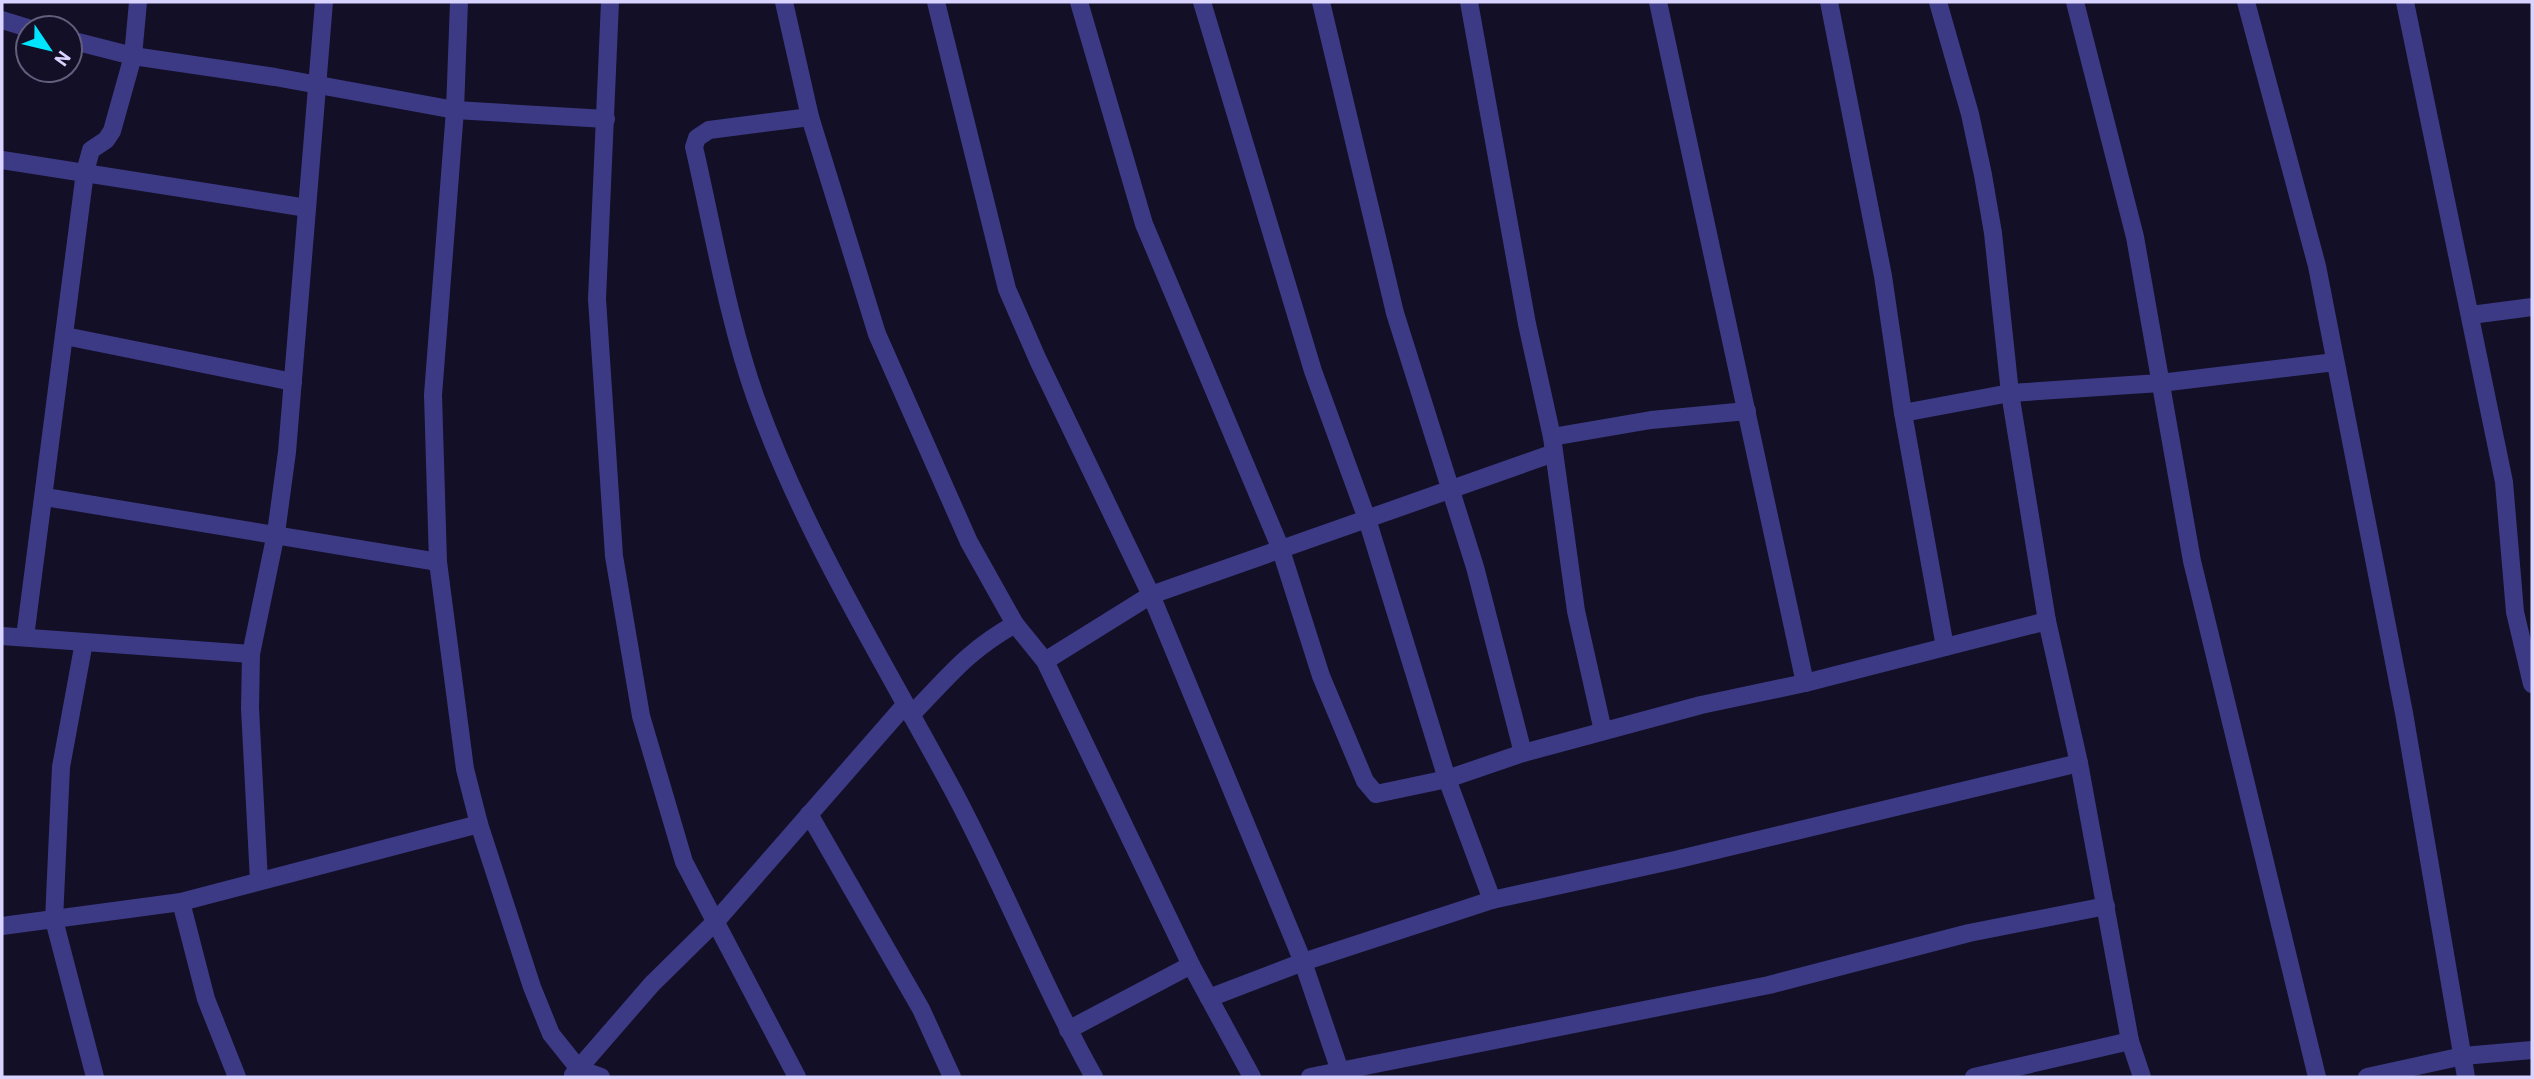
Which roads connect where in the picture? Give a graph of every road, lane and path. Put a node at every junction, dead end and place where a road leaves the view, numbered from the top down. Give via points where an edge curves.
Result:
1 (138, 2) edge
2 (324, 2) edge
3 (459, 2) edge
4 (610, 2) edge
5 (784, 2) edge
6 (936, 2) edge
7 (1079, 2) edge
8 (1202, 2) edge
9 (1321, 2) edge
10 (1469, 2) edge
11 (1658, 2) edge
12 (1829, 2) edge
13 (1938, 2) edge
14 (2075, 2) edge
15 (2246, 2) edge
16 (2405, 2) edge
17 (84, 44) edge
18 (133, 56) junction
19 (317, 84) junction
20 (455, 110) junction
21 (810, 117) junction
22 (606, 119) junction
23 (2, 160) edge
24 (85, 172) junction
25 (307, 208) junction
26 (2532, 307) edge
27 (2471, 315) junction
28 (65, 336) junction
29 (2334, 362) junction
30 (293, 382) junction
31 (2160, 383) junction
32 (2129, 385) junction
33 (2010, 393) junction
34 (1747, 411) junction
35 (2165, 411) junction
36 (1903, 413) junction
37 (1553, 445) junction
38 (1452, 487) junction
39 (45, 497) junction
40 (1367, 519) junction
41 (276, 533) junction
42 (1280, 547) junction
43 (438, 562) junction
44 (1151, 595) junction
45 (2047, 621) junction
46 (1015, 624) junction
47 (2, 636) edge
48 (25, 637) junction
49 (84, 642) junction
50 (1945, 646) junction
51 (251, 654) junction
52 (1045, 661) junction
53 (1805, 683) junction
54 (2532, 684) edge
55 (908, 710) junction
56 (1603, 731) junction
57 (1523, 754) junction
58 (2078, 764) junction
59 (1447, 779) junction
60 (809, 814) junction
61 (479, 824) junction
62 (259, 881) junction
63 (1492, 900) junction
64 (181, 902) junction
65 (2106, 906) junction
66 (54, 920) junction
67 (717, 920) junction
68 (2, 926) edge
69 (1303, 962) junction
70 (1191, 965) junction
71 (1209, 998) junction
72 (1068, 1030) junction
73 (2130, 1041) junction
74 (2532, 1050) edge
75 (2463, 1056) junction
76 (1340, 1071) junction
77 (575, 1073) edge
78 (95, 1077) edge
79 (237, 1077) edge
80 (601, 1077) edge
81 (797, 1077) edge
82 (952, 1077) edge
83 (1094, 1077) edge
84 (1252, 1077) edge
85 (1310, 1077) edge
86 (1974, 1077) edge
87 (2142, 1077) edge
88 (2317, 1077) edge
89 (2367, 1077) edge
90 (2466, 1077) edge

1 - 18 street
2 - 19 street
3 - 20 street
4 - 22 street
5 - 21 street
6 - 44 street via 1007,289
7 - 42 street via 1144,224
8 - 40 street via 1314,371
9 - 38 street via 1395,313
10 - 37 street
11 - 34 street
12 - 36 street via 1883,276
13 - 33 street via 1983,175
14 - 31 street via 2135,237
15 - 29 street via 2316,266
16 - 27 street
17 - 18 street
18 - 19 street
18 - 24 street via 113,131 92,149
19 - 20 street
19 - 25 street
20 - 22 street
20 - 43 street via 433,395
21 - 46 street via 877,334 969,542
21 - 55 street via 709,130 697,138 694,147 738,344 756,400 849,606
22 - 67 street via 597,299 614,556 641,716 684,862
23 - 24 street
24 - 25 street
24 - 28 street
25 - 30 street
26 - 27 street
27 - 54 street via 2504,482 2515,612
28 - 30 street
28 - 39 street
29 - 31 street
29 - 75 street via 2404,713
30 - 41 street
31 - 32 street
31 - 35 street
32 - 33 street
32 - 35 street
33 - 36 street
33 - 45 street
34 - 37 street via 1651,420
34 - 53 street
35 - 88 street via 2192,561
36 - 50 street
37 - 38 street
37 - 56 street via 1576,611
38 - 40 street
38 - 57 street
39 - 41 street
39 - 48 street
40 - 42 street
40 - 59 street
41 - 43 street
41 - 51 street
42 - 44 street
42 - 59 street via 1321,676 1369,789 1384,794
43 - 61 street via 465,769
44 - 52 street
44 - 69 street
45 - 50 street
45 - 58 street
46 - 52 street
46 - 55 street via 980,644
47 - 48 street
48 - 49 street
49 - 51 street
49 - 66 street via 61,767
50 - 53 street
51 - 62 street
52 - 70 street
53 - 56 street
55 - 60 street
55 - 72 street via 957,799
56 - 57 street
57 - 59 street
58 - 63 street
58 - 65 street
59 - 63 street
60 - 67 street
60 - 82 street via 920,1009
61 - 62 street
61 - 77 street via 532,987 551,1034
62 - 64 street
63 - 69 street
64 - 66 street
64 - 79 street via 206,999
65 - 73 street
65 - 76 street via 1969,933 1769,985
66 - 68 street
66 - 78 street
67 - 77 street via 652,984
67 - 81 street
69 - 71 street
69 - 76 street
70 - 71 street
70 - 72 street
71 - 84 street
72 - 83 street
73 - 86 street
73 - 87 street
74 - 75 street
75 - 89 street
75 - 90 street
76 - 85 street
77 - 80 street

